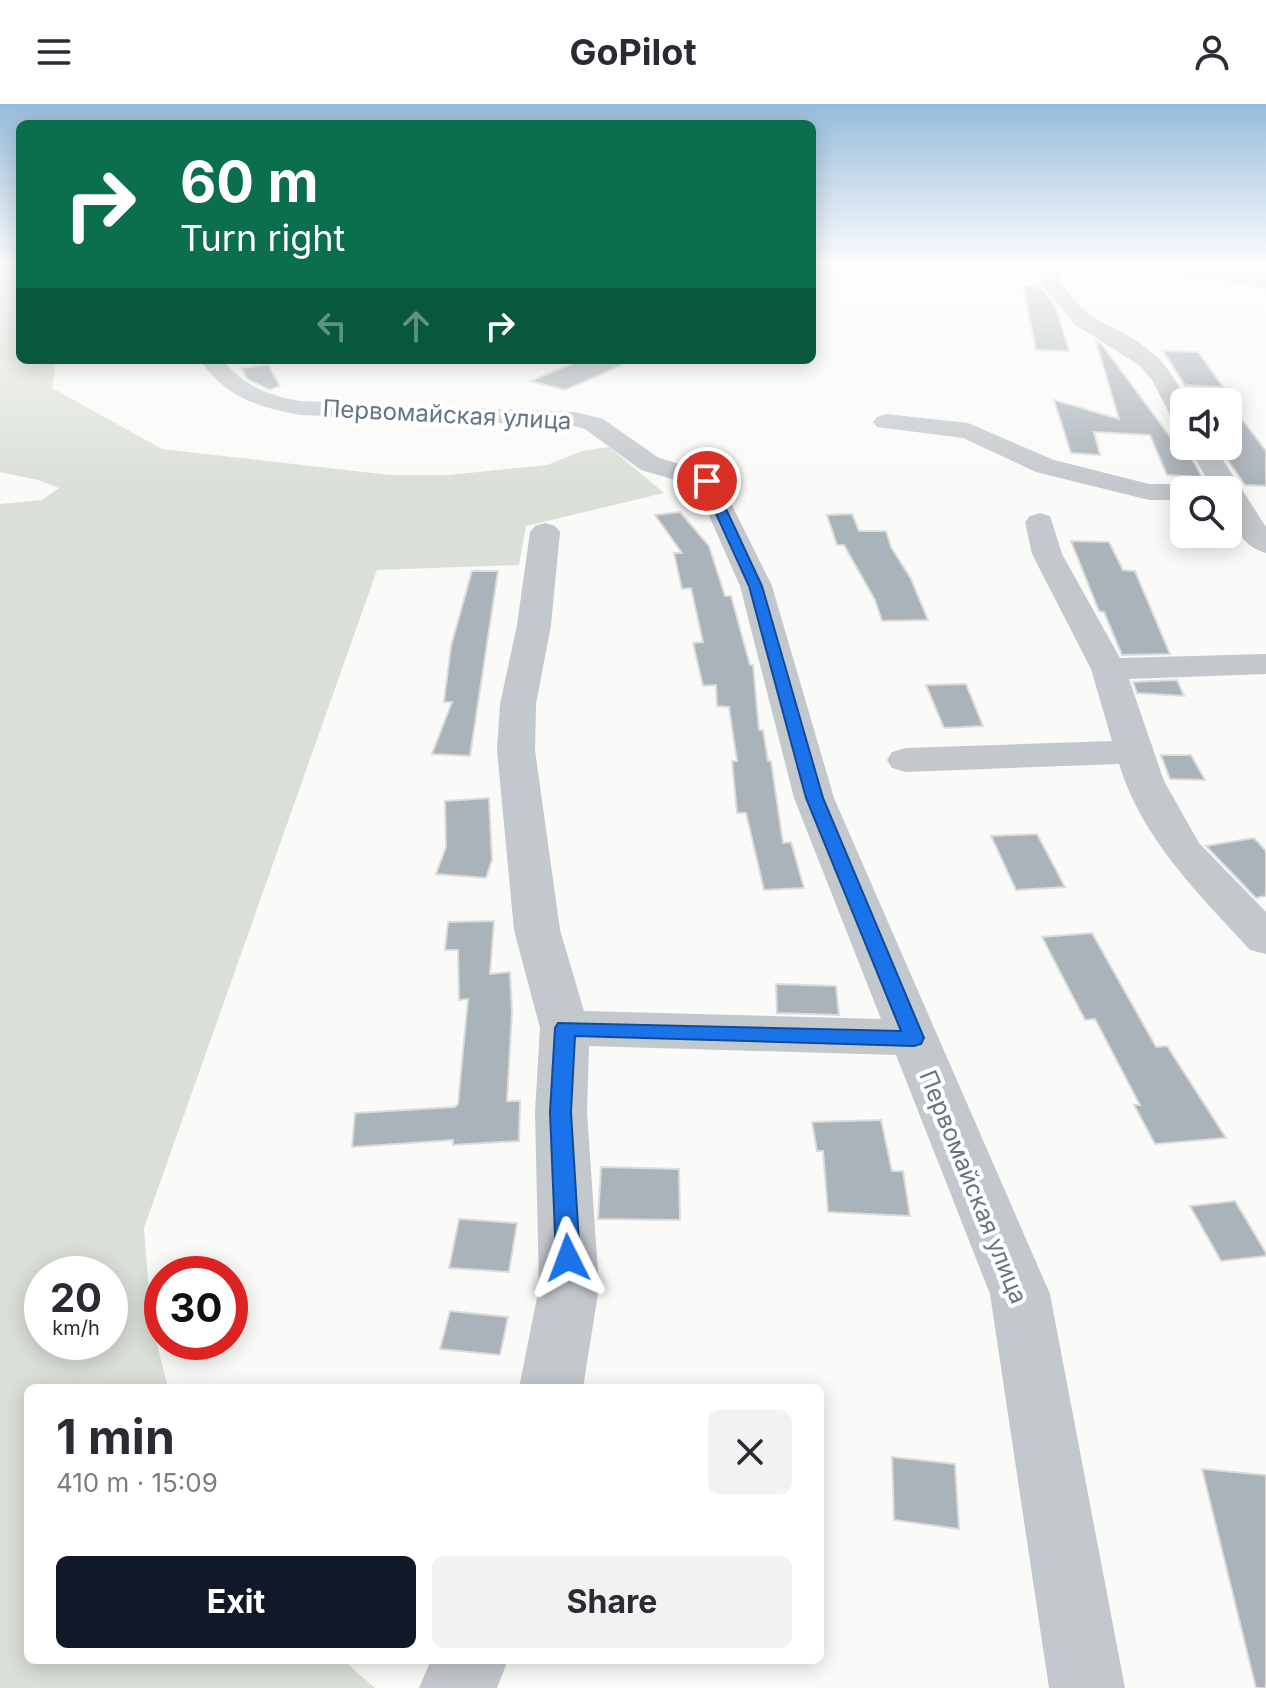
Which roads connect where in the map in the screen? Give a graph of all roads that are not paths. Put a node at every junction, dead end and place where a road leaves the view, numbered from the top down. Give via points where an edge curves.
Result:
1 (1113, 338) edge
2 (215, 364) edge
3 (1170, 389) edge
4 (886, 422) dead end
5 (1170, 492) edge
6 (1242, 494) edge
7 (1261, 497) dead end
8 (1242, 514) edge
9 (1040, 522) dead end
10 (545, 532) dead end
11 (1266, 544) edge
12 (1266, 664) edge
13 (1108, 669) junction
14 (1137, 752) junction
15 (906, 760) dead end
16 (1266, 939) edge
17 (565, 1028) junction
18 (914, 1038) junction
19 (552, 1384) edge
20 (469, 1664) edge
21 (457, 1688) edge
22 (1087, 1688) edge

1 - 3 street via 1148,361
2 - 18 street, Первомайская улица via 243,394 289,406 575,419 594,424 650,464 707,481 756,586 814,798
4 - 5 street via 968,431 1045,466 1149,492
6 - 7 street
8 - 11 street
9 - 13 street via 1047,554
10 - 17 street via 518,704 516,750 537,930
12 - 13 street
13 - 14 street
14 - 15 street
14 - 16 street via 1144,781 1182,850
17 - 18 street
17 - 19 street via 561,1112 569,1287
18 - 22 street, Первомайская улица via 1020,1294
20 - 21 street

